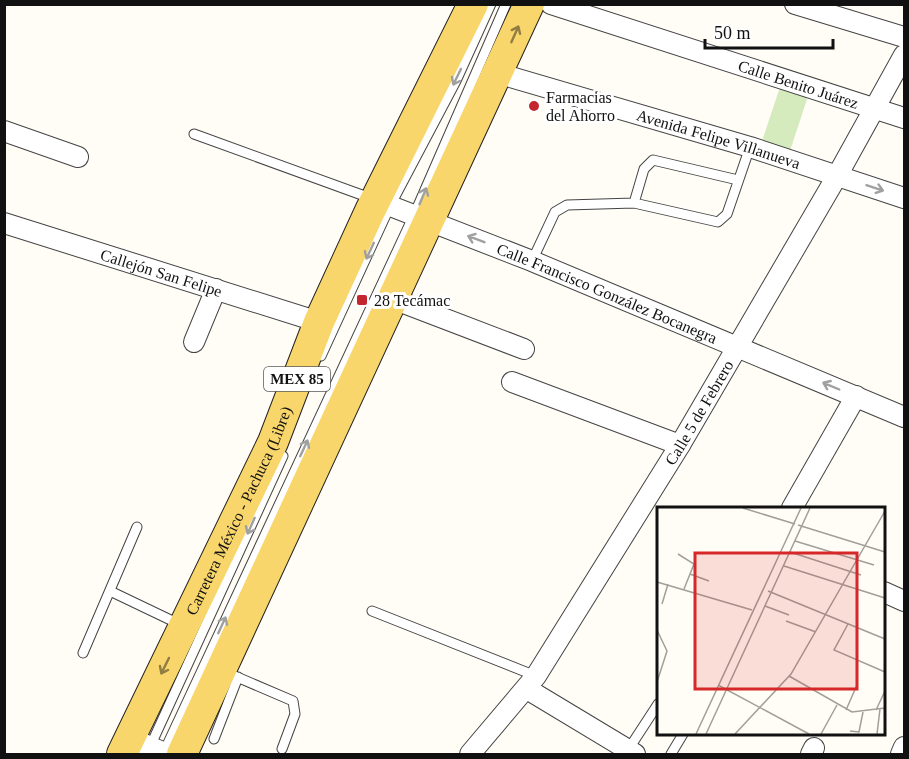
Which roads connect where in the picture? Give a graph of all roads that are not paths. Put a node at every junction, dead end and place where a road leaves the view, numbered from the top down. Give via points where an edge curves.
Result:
1 (473, 4) edge
2 (491, 4) edge
3 (506, 4) edge
4 (528, 4) edge
5 (551, 4) edge
6 (795, 4) edge
7 (904, 37) edge
8 (904, 55) edge
9 (497, 73) junction
10 (875, 109) junction
11 (904, 118) edge
12 (4, 130) edge
13 (194, 134) dead end
14 (750, 147) junction
15 (78, 157) dead end
16 (837, 176) junction
17 (738, 180) junction
18 (904, 198) edge
19 (383, 203) junction
20 (634, 203) junction
21 (422, 218) junction
22 (4, 224) edge
23 (532, 261) junction
24 (216, 289) junction
25 (393, 299) junction
26 (319, 322) junction
27 (194, 342) dead end
28 (737, 346) junction
29 (524, 349) dead end
30 (318, 363) dead end
31 (512, 382) dead end
32 (856, 396) junction
33 (904, 417) edge
34 (680, 445) junction
35 (285, 450) dead end
36 (793, 507) edge
37 (137, 527) dead end
38 (110, 591) junction
39 (885, 592) edge
40 (904, 601) edge
41 (372, 612) dead end
42 (184, 626) junction
43 (83, 654) dead end
44 (230, 674) junction
45 (532, 682) junction
46 (657, 706) edge
47 (682, 735) edge
48 (214, 739) dead end
49 (904, 747) edge
50 (282, 749) dead end
51 (153, 751) edge
52 (631, 752) edge
53 (470, 754) edge
54 (671, 754) edge
55 (901, 754) edge

1 - 19 main road, Carretera México - Pachuca (Libre) / MEX 85
2 -> 19 lane via 456,81
21 -> 3 lane
9 -> 4 main road, MEX 85
5 - 10 street, Calle Benito Juárez
6 - 7 street
8 - 10 street, Calle 5 de Febrero
9 - 14 street, Avenida Felipe Villanueva
9 - 21 main road, MEX 85
10 - 11 street, Calle Benito Juárez
10 - 16 street, Calle 5 de Febrero
12 - 15 street
13 - 19 lane
14 - 16 street, Avenida Felipe Villanueva
14 - 17 lane
16 -> 18 street, Avenida Felipe Villanueva
16 - 28 street, Calle 5 de Febrero
17 - 20 lane via 727,214 718,222
17 - 20 lane via 653,160 644,169
19 - 21 street, Calle Francisco González Bocanegra
19 - 26 main road, Carretera México - Pachuca (Libre) / MEX 85
19 -> 30 lane
20 - 23 lane via 560,207
23 -> 21 street, Calle Francisco González Bocanegra
21 - 25 main road, MEX 85
51 -> 21 lane
22 - 24 street, Callejón San Felipe
23 - 28 street, Calle Francisco González Bocanegra
24 - 26 street, Callejón San Felipe
24 - 27 street
25 - 29 street
25 - 44 main road, MEX 85 via 289,517
26 - 42 main road, Carretera México - Pachuca (Libre) / MEX 85 via 273,442
32 -> 28 street, Calle Francisco González Bocanegra
28 - 34 street, Calle 5 de Febrero
31 - 34 street
32 - 33 street, Calle Francisco González Bocanegra
32 - 36 street
34 - 45 street, Calle 5 de Febrero
35 -> 51 lane
37 - 38 lane
38 - 42 lane
38 - 43 lane
39 - 40 street
41 - 45 lane
42 -> 51 main road, Carretera México - Pachuca (Libre) / MEX 85
44 - 48 lane
44 - 50 lane via 293,701 295,714
44 - 51 main road, MEX 85
45 - 52 street
45 - 53 street, Calle 5 de Febrero
46 - 52 lane
47 - 54 lane
49 - 55 street

